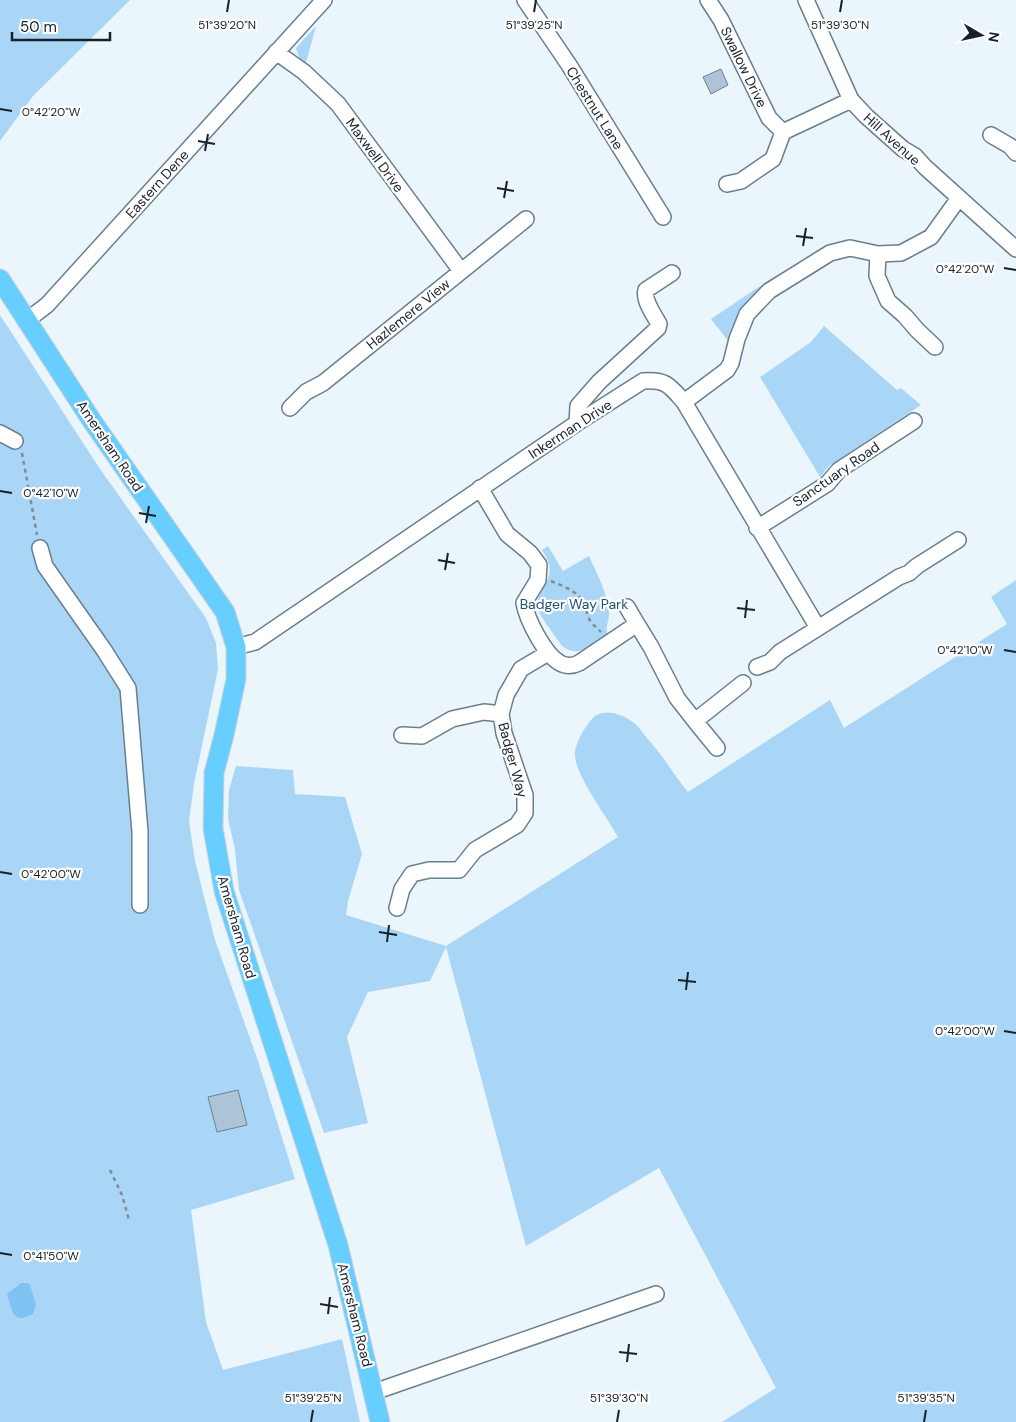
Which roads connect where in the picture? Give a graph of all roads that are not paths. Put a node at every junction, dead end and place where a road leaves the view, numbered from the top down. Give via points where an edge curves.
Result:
1 (324, 0) edge
2 (525, 0) edge
3 (708, 0) edge
4 (806, 0) edge
5 (276, 52) junction
6 (851, 100) junction
7 (783, 132) junction
8 (991, 135) dead end
9 (1016, 153) edge
10 (727, 184) dead end
11 (959, 198) junction
12 (663, 217) dead end
13 (526, 219) dead end
14 (1016, 250) edge
15 (878, 254) junction
16 (461, 271) junction
17 (672, 273) dead end
18 (0, 279) edge
19 (26, 321) junction
20 (935, 347) dead end
21 (684, 402) junction
22 (290, 408) dead end
23 (914, 421) dead end
24 (577, 423) junction
25 (0, 433) edge
26 (15, 441) road end
27 (480, 488) junction
28 (757, 528) junction
29 (958, 540) dead end
30 (40, 548) road end
31 (627, 607) dead end
32 (637, 624) junction
33 (818, 628) junction
34 (236, 647) junction
35 (548, 653) junction
36 (757, 667) dead end
37 (743, 683) dead end
38 (501, 714) junction
39 (695, 721) junction
40 (402, 735) dead end
41 (717, 748) dead end
42 (140, 905) dead end
43 (397, 908) dead end
44 (656, 1294) dead end
45 (374, 1392) junction
46 (380, 1422) edge

1 - 5 street, Eastern Dene
2 - 12 street, Chestnut Lane
3 - 7 street, Swallow Drive via 769,118
4 - 6 street, Hill Avenue
5 - 16 street, Maxwell Drive via 304,72 338,104
5 - 19 street, Eastern Dene via 47,305
6 - 7 street
6 - 11 street, Hill Avenue
7 - 10 street via 773,159 741,181
8 - 9 street
11 - 14 street, Hill Avenue
11 - 15 street via 931,237 901,253
13 - 16 street, Hazlemere View
15 - 20 street via 878,276 888,301
15 - 21 street via 850,248 830,253 769,291 747,314 727,370
16 - 22 street, Hazlemere View
17 - 24 street via 645,293 658,328 599,382 578,406
18 - 19 main road, Amersham Road
19 - 34 main road, Amersham Road via 225,612
21 - 24 street, Inkerman Drive via 669,384 644,381
21 - 28 street, Inkerman Drive
23 - 28 street, Sanctuary Road via 838,470 827,484
24 - 27 street, Inkerman Drive
25 - 26 street
27 - 34 street, Inkerman Drive via 255,642
27 - 35 street via 507,534 539,565 538,580 524,603 526,614
28 - 33 street, Inkerman Drive
29 - 33 street via 909,574 899,577
30 - 42 street via 45,566 128,688 140,832
31 - 32 street
32 - 35 street via 572,666 560,663
32 - 39 street via 677,698
33 - 36 street via 770,662
34 - 45 main road, Amersham Road via 236,679 214,773 213,828 224,891 338,1245
35 - 38 street, Badger Way via 521,669 506,695
37 - 39 street
38 - 40 street, Badger Way via 484,712 452,719 422,736
38 - 43 street, Badger Way via 504,733 526,795 525,813 517,825 475,850 459,870 429,870 412,874 402,889
39 - 41 street
44 - 45 street
45 - 46 main road, Amersham Road

